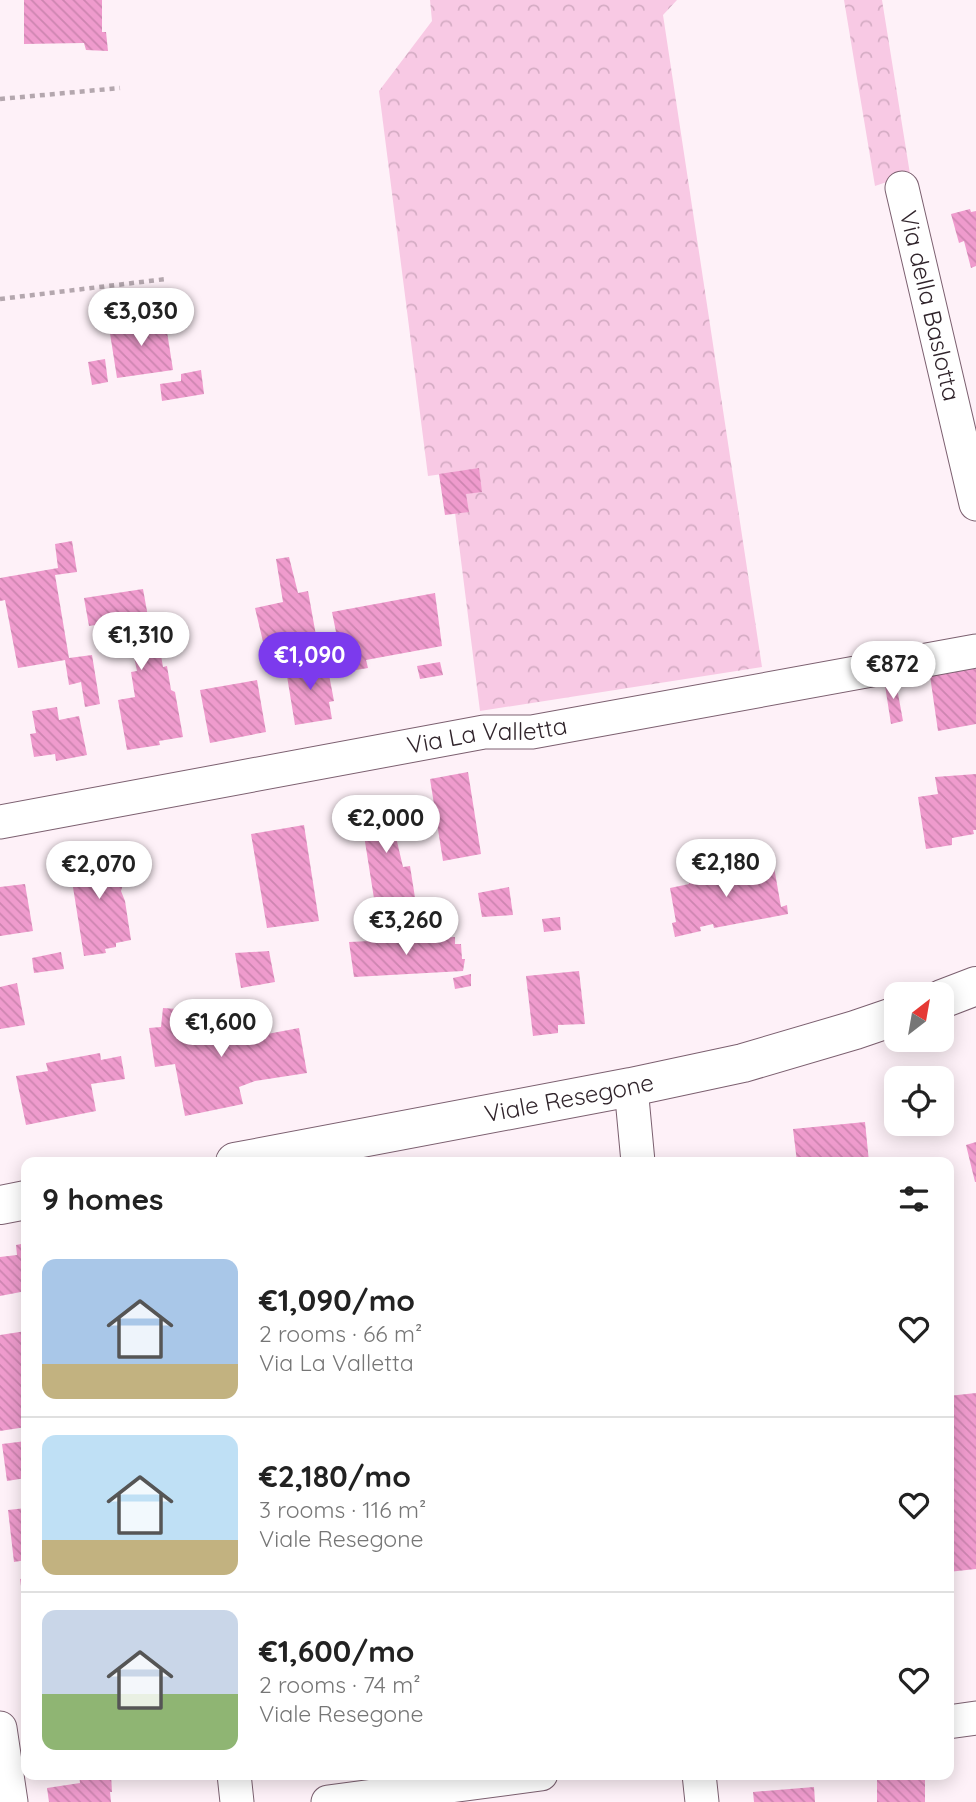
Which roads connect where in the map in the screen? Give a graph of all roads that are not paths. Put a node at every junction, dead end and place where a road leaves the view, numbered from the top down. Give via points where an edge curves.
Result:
1 (902, 188) dead end
2 (976, 504) edge
3 (976, 651) edge
4 (0, 822) edge
5 (976, 986) edge
6 (954, 994) edge
7 (884, 1020) edge
8 (631, 1087) junction
9 (363, 1150) edge
10 (288, 1157) edge
11 (638, 1157) edge
12 (21, 1201) edge
13 (0, 1205) edge
14 (976, 1718) edge
15 (954, 1721) edge
16 (0, 1728) edge
17 (235, 1780) edge
18 (700, 1780) edge
19 (446, 1781) edge
20 (534, 1784) edge
21 (11, 1802) edge
22 (237, 1802) edge
23 (328, 1802) edge
24 (702, 1802) edge

1 - 2 street, Via della Baslotta
3 - 4 street, Via La Valletta via 533,732 484,732
5 - 6 street
7 - 8 street, Viale Resegone via 743,1063
8 - 9 street, Viale Resegone
8 - 11 street
9 - 10 street, Viale Resegone
12 - 13 street
14 - 15 street
16 - 21 street
17 - 22 street
18 - 24 street
19 - 20 street
19 - 23 street

